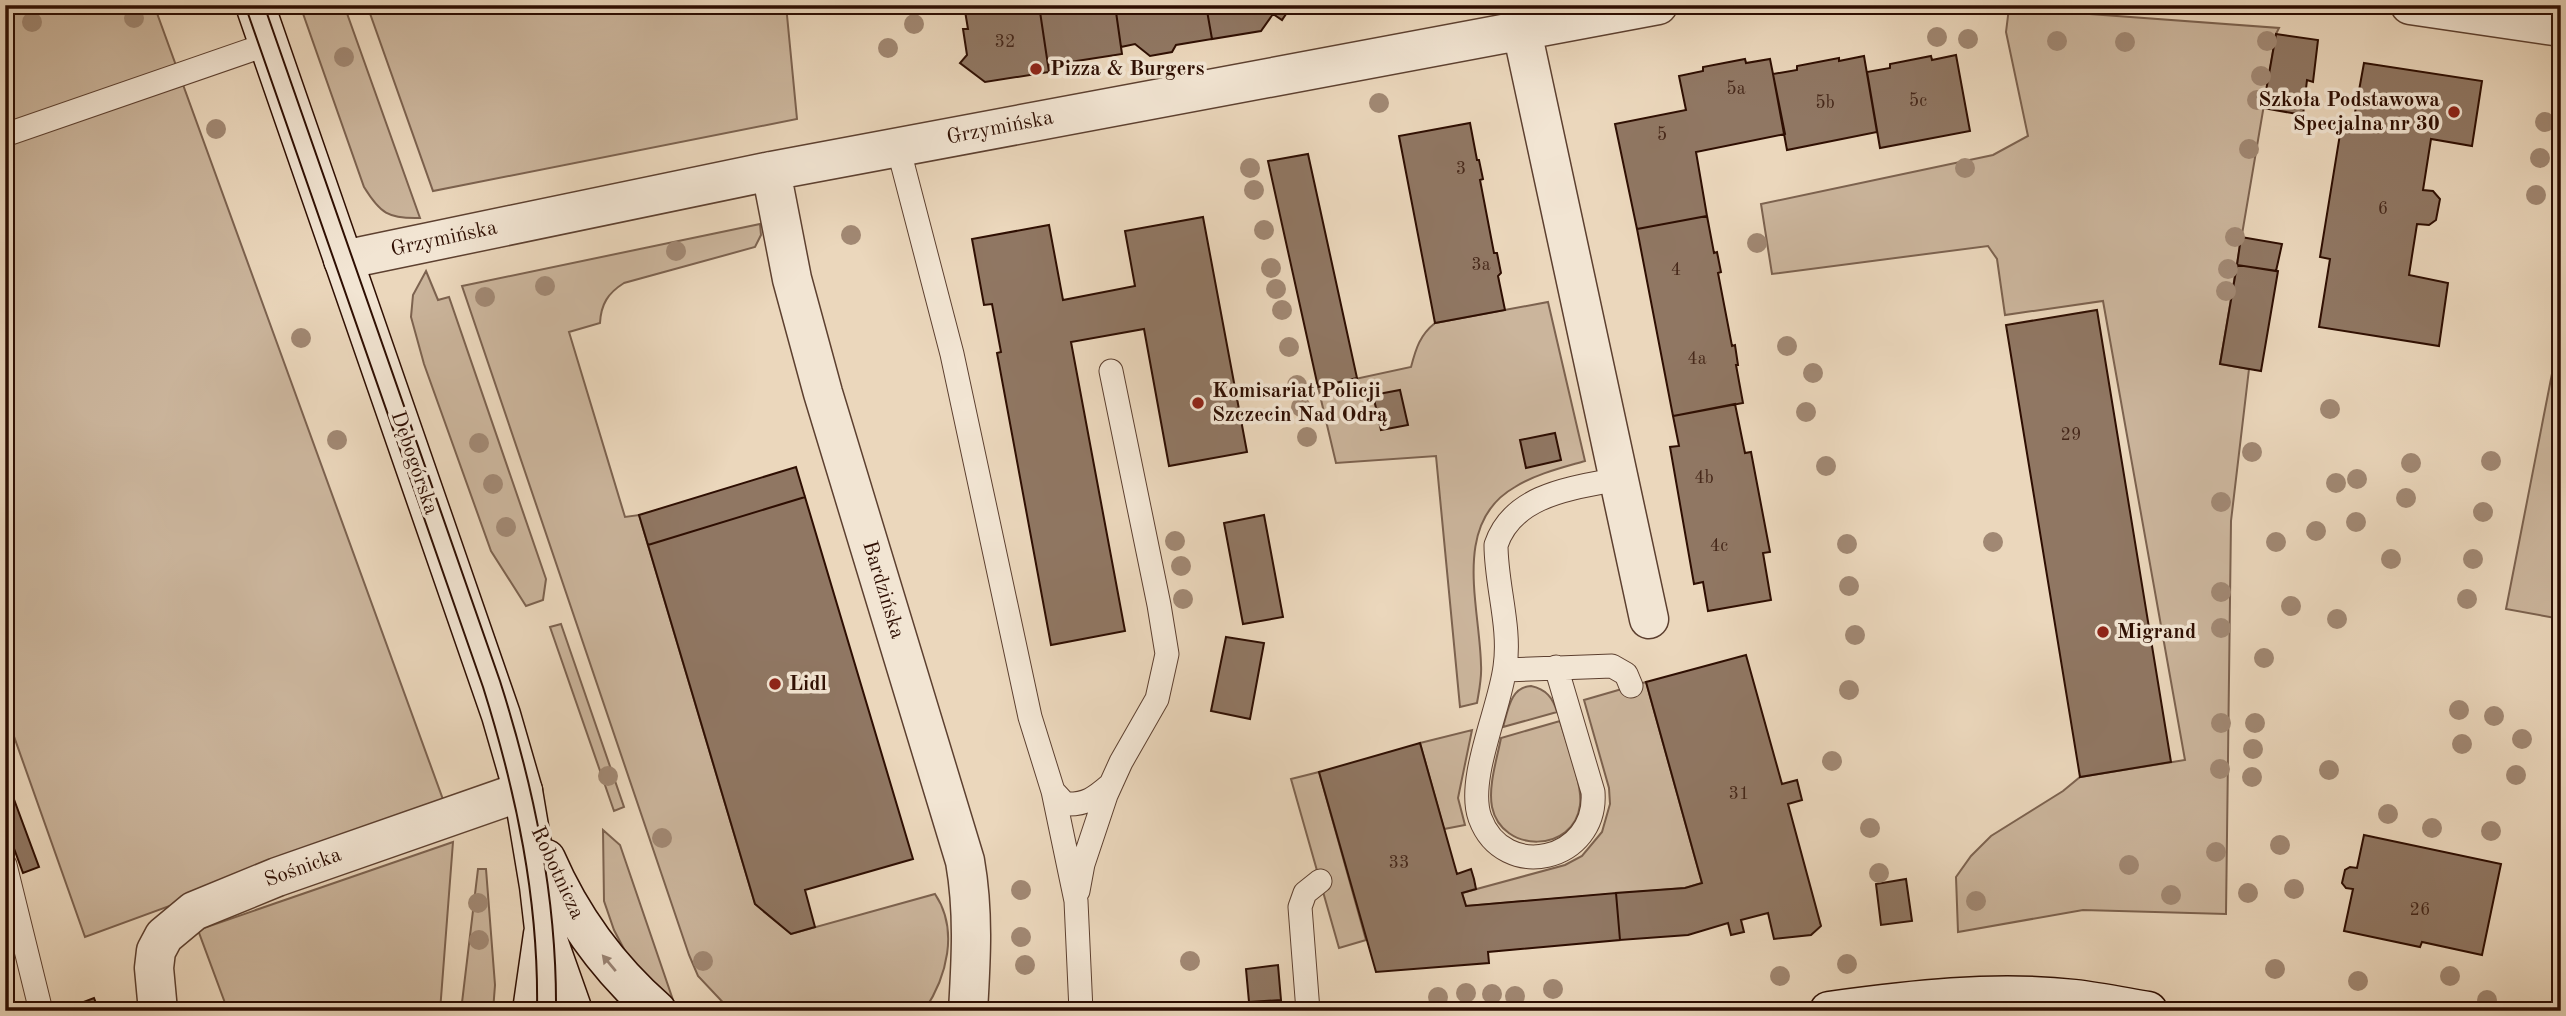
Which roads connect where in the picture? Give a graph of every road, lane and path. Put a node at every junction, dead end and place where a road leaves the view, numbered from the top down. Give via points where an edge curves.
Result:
1 (255, 5) edge
2 (1658, 5) edge
3 (2410, 5) edge
4 (1618, 9) edge
5 (2561, 27) edge
6 (1522, 31) junction
7 (268, 44) junction
8 (5, 135) edge
9 (898, 148) junction
10 (771, 171) junction
11 (343, 260) junction
12 (1111, 371) dead end
13 (1619, 479) junction
14 (1648, 619) dead end
15 (1556, 667) junction
16 (1505, 670) junction
17 (1631, 686) dead end
18 (1110, 785) junction
19 (523, 791) junction
20 (1053, 791) junction
21 (5, 865) edge
22 (1320, 881) dead end
23 (1076, 901) junction
24 (544, 929) junction
25 (537, 1002) edge
26 (2092, 1007) edge
27 (41, 1011) edge
28 (158, 1011) edge
29 (573, 1011) edge
30 (657, 1011) edge
31 (968, 1011) edge
32 (1081, 1011) edge
33 (1308, 1011) edge
34 (1829, 1011) edge
35 (2148, 1011) edge

1 - 7 street, Dębogórska
2 - 4 street, Grzymińska
3 - 5 street
4 - 6 street, Grzymińska
6 - 9 street, Grzymińska
6 - 13 street
7 - 8 lane
7 - 11 street, Dębogórska
9 - 10 street, Grzymińska
9 - 20 lane via 952,354 1030,717
10 - 11 street, Grzymińska
10 - 31 street, Bardzińska via 792,279 824,393 965,861 973,928
11 - 19 street, Dębogórska via 489,678
12 - 18 lane via 1167,654 1157,699
13 - 14 street
13 - 16 lane via 1540,499 1516,513 1503,528 1496,555
15 - 16 lane
15 - 16 lane via 1594,803 1590,820 1574,842 1556,853 1532,857 1509,852 1496,843 1478,810 1480,775
15 - 17 lane via 1612,666 1626,674
18 - 20 lane via 1081,805 1065,804
18 - 23 lane via 1083,864
19 - 24 street, Dębogórska
19 - 28 street, Sośnicka via 277,877 194,911 164,936 156,951
30 -> 19 street, Robotnicza via 615,971 578,922 544,854
20 - 23 lane
21 - 27 lane
22 - 33 lane via 1300,906
23 - 32 lane
24 - 25 street, Dębogórska
24 - 29 street, Dębogórska
26 - 34 street via 2027,997 1957,998
26 - 35 street

